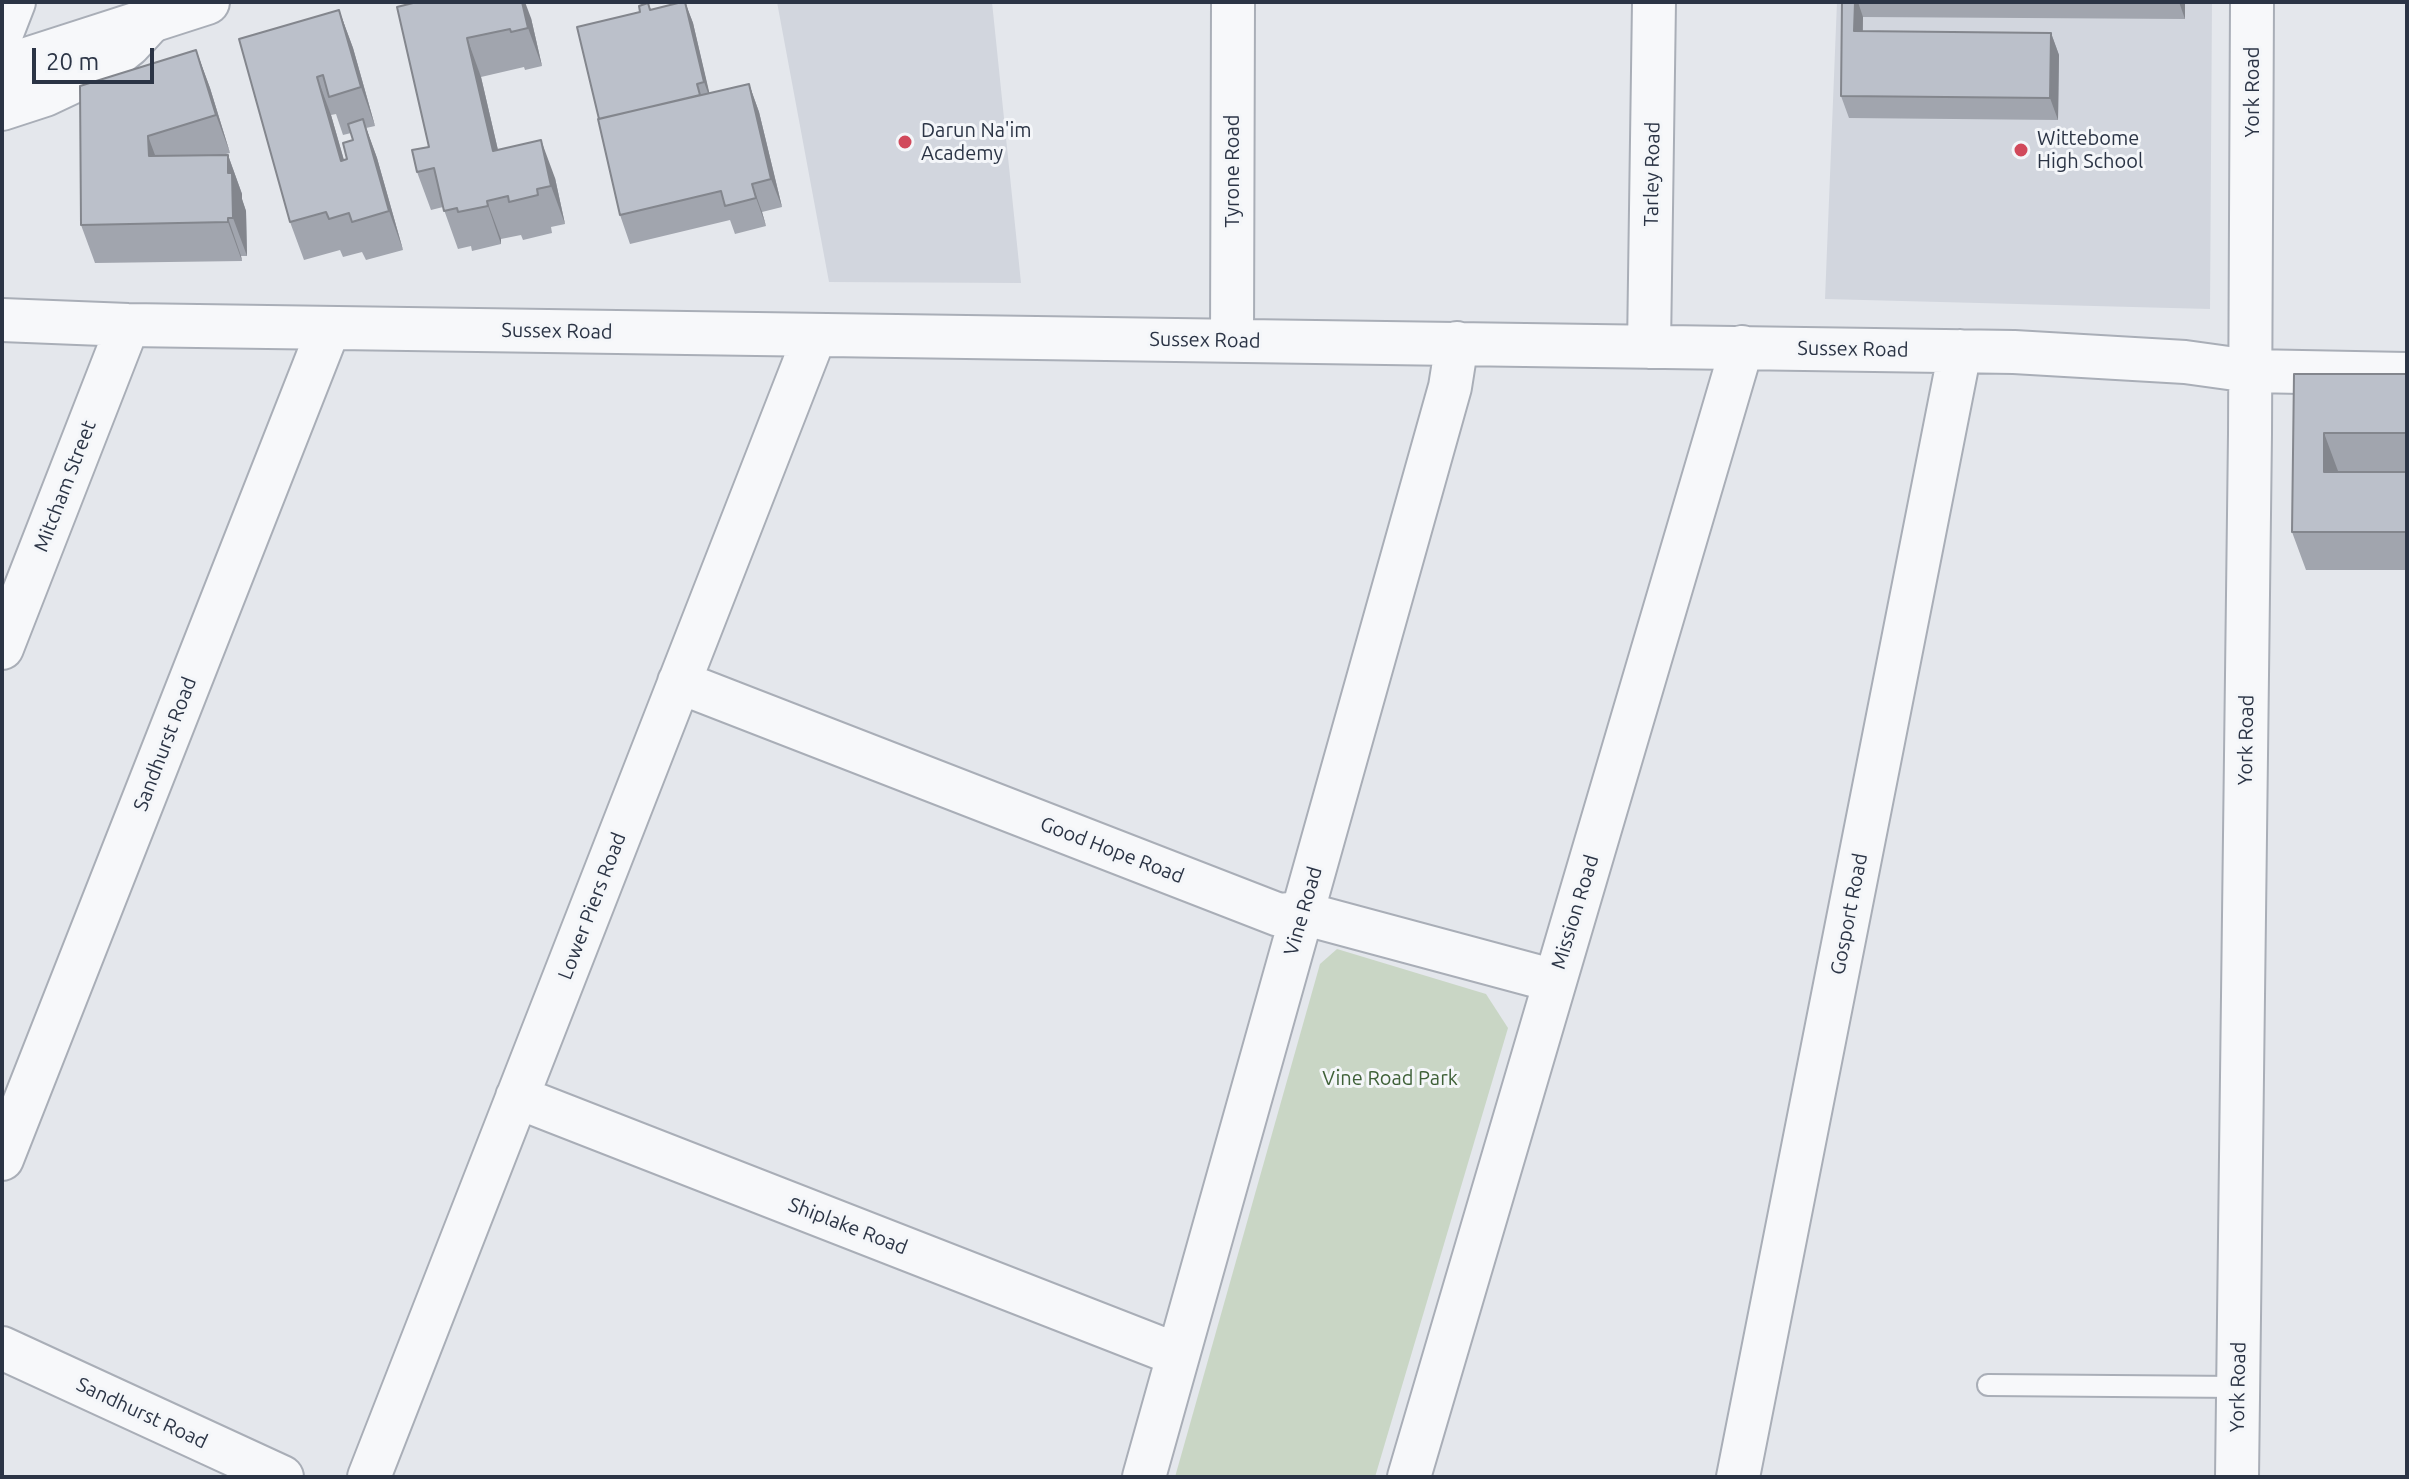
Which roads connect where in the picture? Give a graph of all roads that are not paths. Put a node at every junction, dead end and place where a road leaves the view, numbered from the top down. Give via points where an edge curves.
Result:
1 (14, 2) edge
2 (207, 2) edge
3 (1233, 2) edge
4 (1654, 2) edge
5 (2252, 2) edge
6 (152, 20) junction
7 (2, 33) edge
8 (2, 68) edge
9 (2, 109) edge
10 (2, 320) edge
11 (128, 325) junction
12 (329, 328) junction
13 (815, 335) junction
14 (1232, 340) junction
15 (1457, 343) junction
16 (1649, 347) junction
17 (1742, 347) junction
18 (1960, 351) junction
19 (2250, 371) junction
20 (2407, 374) edge
21 (2, 648) edge
22 (679, 682) junction
23 (1302, 913) junction
24 (1555, 981) junction
25 (517, 1097) junction
26 (2, 1159) edge
27 (2, 1348) edge
28 (1178, 1355) junction
29 (1988, 1385) dead end
30 (2238, 1387) junction
31 (282, 1477) edge
32 (369, 1477) edge
33 (1144, 1477) edge
34 (1409, 1477) edge
35 (1738, 1477) edge
36 (2237, 1477) edge

1 - 7 street
2 - 6 street
3 - 14 street, Tyrone Road
4 - 16 street, Tarley Road
5 - 19 street, York Road
6 - 8 street
6 - 9 street via 98,70
10 - 11 street, Sussex Road
11 - 12 street, Sussex Road
11 - 21 street, Mitcham Street
12 - 13 street, Sussex Road
12 - 26 street, Sandhurst Road
13 - 14 street, Sussex Road
13 - 22 street, Lower Piers Road
14 - 15 street, Sussex Road
15 - 16 street, Sussex Road
15 - 23 street, Vine Road via 1450,387
16 - 17 street, Sussex Road
17 - 18 street, Sussex Road
17 - 24 street, Mission Road
18 - 19 street, Sussex Road via 2185,362
18 - 35 street, Gosport Road
19 - 20 street, Sussex Road
19 - 30 street, York Road
22 - 23 street, Good Hope Road via 1279,915
22 - 25 street, Lower Piers Road
23 - 24 street, Good Hope Road
23 - 28 street, Vine Road
24 - 34 street, Mission Road
25 - 28 street, Shiplake Road
25 - 32 street, Lower Piers Road
27 - 31 street, Sandhurst Road
28 - 33 street, Vine Road
29 - 30 lane
30 - 36 street, York Road

